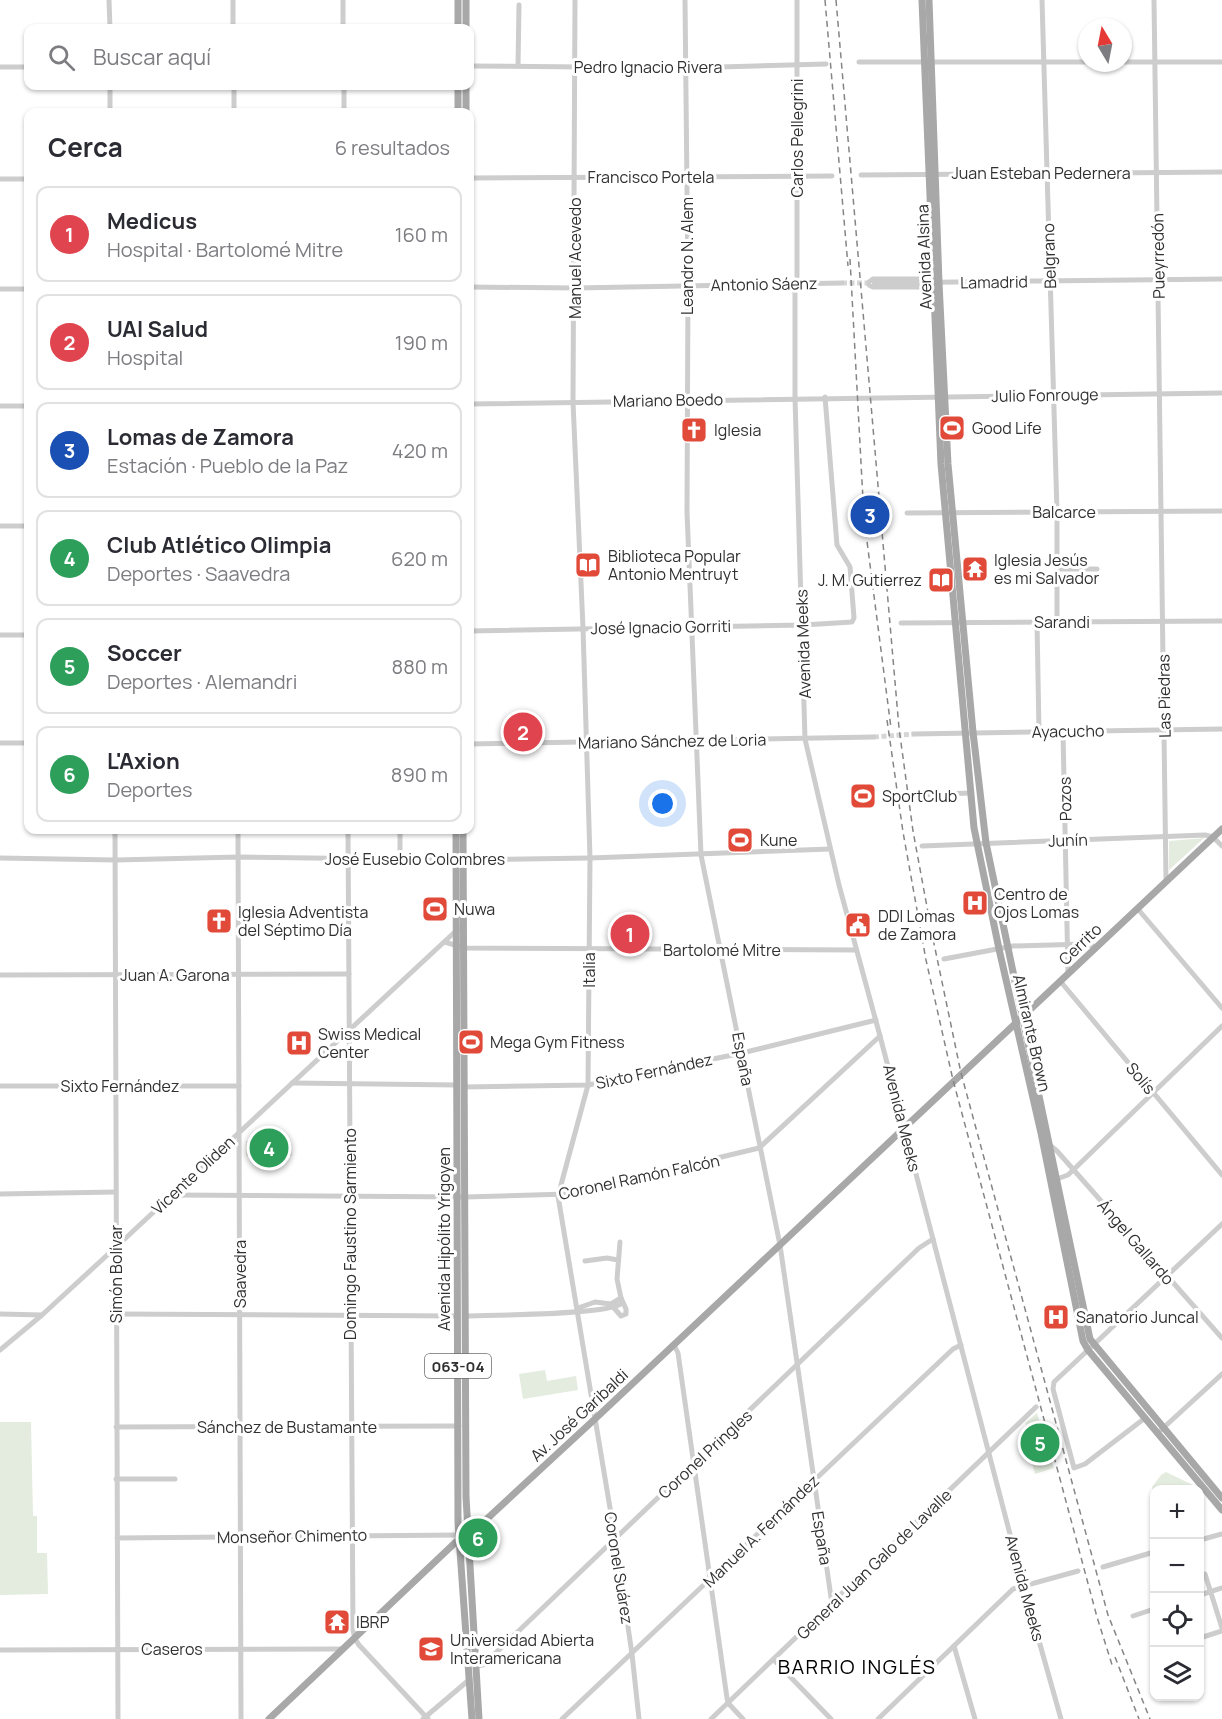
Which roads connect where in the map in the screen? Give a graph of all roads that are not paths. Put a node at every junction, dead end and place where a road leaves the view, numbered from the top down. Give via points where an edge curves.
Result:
1 (109, 0) edge
2 (233, 0) edge
3 (343, 0) edge
4 (458, 0) edge
5 (466, 0) edge
6 (575, 0) edge
7 (685, 0) edge
8 (797, 0) edge
9 (922, 0) edge
10 (929, 0) edge
11 (1042, 0) edge
12 (1154, 0) edge
13 (519, 5) dead end
14 (110, 24) edge
15 (233, 24) edge
16 (343, 24) edge
17 (458, 24) edge
18 (466, 24) edge
19 (928, 61) junction
20 (859, 62) dead end
21 (1043, 62) junction
22 (1078, 62) edge
23 (1132, 62) edge
24 (1155, 62) junction
25 (1222, 62) edge
26 (825, 64) dead end
27 (797, 65) junction
28 (474, 66) edge
29 (518, 66) junction
30 (24, 67) edge
31 (575, 67) junction
32 (0, 68) edge
33 (685, 68) junction
34 (110, 90) edge
35 (234, 90) edge
36 (344, 90) edge
37 (458, 90) edge
38 (466, 90) edge
39 (110, 108) edge
40 (234, 108) edge
41 (344, 108) edge
42 (458, 108) edge
43 (466, 108) edge
44 (1156, 172) junction
45 (1222, 172) edge
46 (1047, 173) junction
47 (932, 174) junction
48 (861, 175) dead end
49 (797, 176) junction
50 (832, 176) dead end
51 (575, 177) junction
52 (686, 177) junction
53 (474, 178) edge
54 (0, 179) edge
55 (24, 179) edge
56 (797, 276) junction
57 (1222, 279) edge
58 (1158, 280) junction
59 (1050, 281) junction
60 (842, 283) tunnel mouth
61 (875, 283) tunnel mouth
62 (934, 283) junction
63 (789, 284) junction
64 (688, 285) junction
65 (474, 287) edge
66 (575, 288) junction
67 (0, 289) edge
68 (24, 289) edge
69 (795, 294) junction
70 (1161, 393) junction
71 (1222, 393) edge
72 (1053, 396) junction
73 (825, 397) junction
74 (867, 397) joint
75 (941, 397) junction
76 (795, 398) junction
77 (686, 400) junction
78 (573, 402) junction
79 (474, 404) edge
80 (0, 406) edge
81 (24, 406) edge
82 (1222, 510) edge
83 (1161, 511) junction
84 (687, 512) joint
85 (1057, 512) junction
86 (907, 513) dead end
87 (949, 513) junction
88 (578, 515) joint
89 (0, 526) edge
90 (24, 526) edge
91 (1057, 569) junction
92 (1097, 569) dead end
93 (1222, 621) edge
94 (1037, 622) junction
95 (1057, 622) junction
96 (1163, 622) junction
97 (901, 623) dead end
98 (960, 623) junction
99 (803, 625) junction
100 (691, 626) junction
101 (583, 628) junction
102 (474, 631) edge
103 (0, 635) edge
104 (24, 635) edge
105 (1222, 729) edge
106 (1164, 730) junction
107 (1038, 732) junction
108 (1063, 732) junction
109 (969, 733) junction
110 (914, 734) tunnel mouth
111 (874, 737) tunnel mouth
112 (805, 739) junction
113 (697, 741) junction
114 (587, 742) junction
115 (0, 743) edge
116 (24, 743) edge
117 (474, 744) edge
118 (971, 792) junction
119 (913, 795) dead end
120 (1222, 829) edge
121 (115, 834) edge
122 (238, 834) edge
123 (348, 834) edge
124 (400, 834) edge
125 (457, 834) edge
126 (463, 834) edge
127 (1166, 837) junction
128 (1213, 837) junction
129 (1066, 840) junction
130 (986, 843) junction
131 (977, 844) junction
132 (922, 846) dead end
133 (1222, 846) edge
134 (830, 849) junction
135 (701, 855) junction
136 (238, 857) junction
137 (0, 858) edge
138 (348, 858) junction
139 (590, 858) junction
140 (116, 860) junction
141 (400, 860) junction
142 (460, 860) junction
143 (1166, 880) junction
144 (1137, 908) junction
145 (464, 924) junction
146 (457, 930) junction
147 (445, 942) junction
148 (1067, 945) junction
149 (1008, 947) junction
150 (1096, 947) junction
151 (460, 948) junction
152 (589, 949) junction
153 (999, 949) junction
154 (720, 950) junction
155 (856, 950) junction
156 (944, 959) dead end
157 (349, 974) junction
158 (1068, 974) junction
159 (0, 975) edge
160 (116, 975) junction
161 (239, 975) junction
162 (1060, 982) junction
163 (1222, 1008) edge
164 (1023, 1017) junction
165 (876, 1020) junction
166 (1016, 1023) junction
167 (1222, 1026) edge
168 (350, 1030) junction
169 (880, 1036) junction
170 (742, 1053) junction
171 (292, 1083) junction
172 (349, 1084) junction
173 (588, 1085) junction
174 (0, 1086) edge
175 (117, 1086) junction
176 (240, 1086) junction
177 (461, 1086) junction
178 (1154, 1093) junction
179 (904, 1128) junction
180 (239, 1132) junction
181 (1051, 1146) junction
182 (759, 1149) junction
183 (1073, 1169) junction
184 (1222, 1175) edge
185 (1054, 1180) junction
186 (116, 1192) junction
187 (0, 1194) edge
188 (171, 1195) junction
189 (240, 1196) junction
190 (350, 1196) junction
191 (558, 1196) junction
192 (461, 1197) junction
193 (1222, 1224) edge
194 (933, 1239) junction
195 (620, 1242) dead end
196 (780, 1245) junction
197 (116, 1247) junction
198 (618, 1260) junction
199 (585, 1261) dead end
200 (1166, 1277) junction
201 (622, 1301) junction
202 (614, 1308) junction
203 (578, 1310) junction
204 (0, 1314) edge
205 (117, 1314) junction
206 (42, 1315) junction
207 (240, 1315) junction
208 (351, 1315) junction
209 (461, 1316) junction
210 (1222, 1338) edge
211 (674, 1345) junction
212 (961, 1345) junction
213 (1091, 1347) junction
214 (0, 1350) edge
215 (797, 1366) junction
216 (1222, 1374) edge
217 (1036, 1407) dead end
218 (596, 1418) junction
219 (1145, 1418) junction
220 (459, 1426) junction
221 (116, 1427) junction
222 (351, 1427) junction
223 (240, 1428) junction
224 (1160, 1430) junction
225 (989, 1453) junction
226 (694, 1465) junction
227 (116, 1479) junction
228 (174, 1479) dead end
229 (814, 1481) junction
230 (1222, 1498) edge
231 (1222, 1510) edge
232 (467, 1533) junction
233 (1222, 1534) edge
234 (352, 1535) junction
235 (241, 1537) junction
236 (459, 1537) junction
237 (117, 1538) junction
238 (615, 1538) junction
239 (1204, 1539) edge
240 (1150, 1553) edge
241 (1103, 1567) dead end
242 (1078, 1570) dead end
243 (1205, 1574) dead end
244 (710, 1580) junction
245 (1023, 1584) junction
246 (1222, 1588) edge
247 (1211, 1592) junction
248 (1204, 1594) edge
249 (832, 1604) junction
250 (1150, 1611) edge
251 (1133, 1616) dead end
252 (1222, 1630) edge
253 (1204, 1637) edge
254 (355, 1639) junction
255 (954, 1646) junction
256 (241, 1649) junction
257 (344, 1649) junction
258 (0, 1650) edge
259 (117, 1650) junction
260 (632, 1654) junction
261 (774, 1660) junction
262 (476, 1666) junction
263 (470, 1679) junction
264 (728, 1703) junction
265 (426, 1718) edge
266 (118, 1719) edge
267 (241, 1719) edge
268 (268, 1719) edge
269 (472, 1719) edge
270 (480, 1719) edge
271 (562, 1719) edge
272 (639, 1719) edge
273 (711, 1719) edge
274 (743, 1719) edge
275 (831, 1719) edge
276 (878, 1719) edge
277 (975, 1719) edge
278 (1061, 1719) edge

1 - 14 street
2 - 15 street
3 - 16 street
4 - 17 main road
5 - 18 main road
6 - 31 street, Manuel Acevedo
7 - 33 street, Leandro N. Alem
8 - 27 street, Carlos Pellegrini
9 - 19 main road, Avenida Alsina
10 - 19 main road, Avenida Alsina
11 - 21 street, Belgrano
12 - 24 street, Pueyrredón
13 - 29 street
19 - 20 street
19 - 21 street
19 - 47 main road, Avenida Alsina
21 - 22 street
21 - 46 street, Belgrano
23 - 24 street
24 - 25 street
24 - 44 street, Pueyrredón
26 - 27 street, Pedro Ignacio Rivera
27 - 33 street, Pedro Ignacio Rivera
27 - 49 street, Carlos Pellegrini
28 - 29 street, Pedro Ignacio Rivera
29 - 31 street, Pedro Ignacio Rivera
30 - 32 street
31 - 33 street, Pedro Ignacio Rivera
31 - 51 street, Manuel Acevedo
33 - 52 street, Leandro N. Alem
34 - 39 street
35 - 40 street
36 - 41 street
37 - 42 main road
38 - 43 main road
44 - 45 street, Juan Esteban Pedernera
44 - 46 street, Juan Esteban Pedernera
44 - 58 street, Pueyrredón
46 - 47 street, Juan Esteban Pedernera
46 - 59 street, Belgrano
47 - 48 street, Juan Esteban Pedernera
47 - 62 main road, Avenida Alsina
49 - 50 street, Francisco Portela
49 - 52 street, Francisco Portela
49 - 56 street, Carlos Pellegrini
51 - 52 street, Francisco Portela
51 - 53 street, Francisco Portela
51 - 66 street, Manuel Acevedo
52 - 64 street, Leandro N. Alem
54 - 55 street
56 - 63 street
56 - 69 street, Antonio Sáenz via 805,280 843,280 846,284 804,286
57 - 58 street, Lamadrid
58 - 59 street, Lamadrid
58 - 70 street, Pueyrredón
59 - 62 street, Lamadrid
59 - 72 street, Belgrano
60 - 63 street, Antonio Sáenz
61 - 62 street, Lamadrid
62 - 62 street, Lamadrid via 873,279 869,285 873,287
62 - 75 main road, Avenida Alsina
63 - 64 street, Antonio Sáenz
63 - 69 street
64 - 66 street, Antonio Sáenz
64 - 77 street, Leandro N. Alem
65 - 66 street, Antonio Sáenz
66 - 78 street, Manuel Acevedo
67 - 68 street
69 - 76 street
70 - 71 street, Julio Fonrouge
70 - 72 street, Julio Fonrouge
70 - 83 street, Pueyrredón
72 - 75 street, Julio Fonrouge
72 - 85 street, Belgrano
73 - 74 street, Mariano Boedo
73 - 76 street, Mariano Boedo
73 - 99 street, José Ignacio Gorriti via 838,549 850,567 854,618 852,622
74 - 75 street, Julio Fonrouge
75 - 87 main road, Avenida Alsina
76 - 77 street, Mariano Boedo
76 - 99 street, Avenida Meeks
77 - 78 street, Mariano Boedo
77 - 84 street, Leandro N. Alem
78 - 79 street, Mariano Boedo
78 - 88 street, Manuel Acevedo
80 - 81 street
82 - 83 street, Balcarce
83 - 85 street, Balcarce
83 - 96 street, Las Piedras
84 - 100 street, España
85 - 87 street, Balcarce
85 - 91 street, Belgrano
86 - 87 street, Balcarce
87 - 98 main road, Almirante Brown
88 - 101 street, Italia
89 - 90 street
91 - 92 street
91 - 95 street, Belgrano
93 - 96 street, Sarandi
94 - 95 street, Sarandi
94 - 98 street, Sarandi
94 - 107 street
95 - 96 street, Sarandi
96 - 106 street, Las Piedras
97 - 98 street, Sarandi
98 - 109 main road, Almirante Brown
99 - 100 street, José Ignacio Gorriti
99 - 112 street, Avenida Meeks
100 - 101 street, José Ignacio Gorriti
100 - 113 street, España
101 - 102 street, José Ignacio Gorriti
101 - 114 street, Italia
103 - 104 street
105 - 106 street, Ayacucho
106 - 108 street, Ayacucho
106 - 127 street, Las Piedras
107 - 108 street, Ayacucho
107 - 109 street, Ayacucho
108 - 129 street, Pozos
109 - 110 street, Ayacucho
109 - 118 main road, Almirante Brown
109 - 130 main road, Almirante Brown
111 - 112 street, Mariano Sánchez de Loria
112 - 113 street, Mariano Sánchez de Loria
112 - 134 street, Avenida Meeks
113 - 114 street, Mariano Sánchez de Loria
113 - 135 street, España
114 - 117 street, Mariano Sánchez de Loria
114 - 139 street, Italia
115 - 116 street
118 - 119 street
118 - 131 main road, Almirante Brown
120 - 128 main road, Cerrito
121 - 140 street, Simón Bolívar
122 - 136 street, Saavedra
123 - 138 street, Domingo Faustino Sarmiento
124 - 141 street
125 - 142 main road, Avenida Hipólito Yrigoyen / 063-04
126 - 142 main road, Avenida Hipólito Yrigoyen / 063-04
127 - 128 street, Junín
127 - 129 street, Junín
127 - 143 street, Las Piedras
128 - 133 street
128 - 143 main road, Cerrito
129 - 130 street, Junín
129 - 148 street, Pozos
130 - 131 street, Junín
130 - 149 main road, Almirante Brown
131 - 132 street, Junín
131 - 153 main road, Almirante Brown
134 - 135 street, José Eusebio Colombres
134 - 155 street, Avenida Meeks
135 - 139 street, José Eusebio Colombres
135 - 154 street, España
136 - 138 street, José Eusebio Colombres
136 - 140 street, José Eusebio Colombres
136 - 161 street, Saavedra
137 - 140 street, José Eusebio Colombres
138 - 141 street, José Eusebio Colombres
138 - 157 street, Domingo Faustino Sarmiento
139 - 142 street, José Eusebio Colombres
139 - 152 street, Italia
140 - 160 street, Simón Bolívar
141 - 142 street, José Eusebio Colombres
142 - 145 main road, Avenida Hipólito Yrigoyen / 063-04
142 - 146 main road, Avenida Hipólito Yrigoyen / 063-04
143 - 144 main road, Cerrito
144 - 150 main road, Cerrito
144 - 163 street
145 - 146 street, Vicente Oliden
145 - 151 main road, Avenida Hipólito Yrigoyen / 063-04
146 - 147 street, Vicente Oliden
146 - 151 main road, Avenida Hipólito Yrigoyen / 063-04
147 - 151 street, Bartolomé Mitre
147 - 168 street, Vicente Oliden
148 - 149 street
148 - 150 street
148 - 158 street, Pozos
149 - 153 street
149 - 164 main road, Almirante Brown
150 - 158 main road, Cerrito
151 - 152 street, Bartolomé Mitre
151 - 177 main road, Avenida Hipólito Yrigoyen / 063-04
152 - 154 street, Bartolomé Mitre
152 - 173 street, Italia
153 - 156 street
153 - 166 main road, Almirante Brown
154 - 155 street, Bartolomé Mitre
154 - 170 street, España
155 - 165 street, Avenida Meeks
157 - 161 street, Juan A. Garona
157 - 168 street, Domingo Faustino Sarmiento
158 - 162 main road, Cerrito
159 - 160 street, Juan A. Garona
160 - 161 street, Juan A. Garona
160 - 175 street, Simón Bolívar
161 - 176 street, Saavedra
162 - 164 main road, Cerrito
162 - 178 street, Solís
164 - 166 main road, Cerrito
164 - 181 main road, Almirante Brown
165 - 169 street, Avenida Meeks
165 - 170 street, Sixto Fernández
166 - 179 main road, Cerrito
166 - 185 main road, Almirante Brown
167 - 178 street
168 - 171 street, Vicente Oliden
168 - 172 street, Domingo Faustino Sarmiento
169 - 179 street, Avenida Meeks
169 - 182 street, Coronel Ramón Falcón
170 - 173 street, Sixto Fernández
170 - 182 street, España
171 - 172 street, Sixto Fernández
171 - 180 street, Vicente Oliden
172 - 177 street, Sixto Fernández
172 - 190 street, Domingo Faustino Sarmiento
173 - 177 street, Sixto Fernández
173 - 191 street, Italia
174 - 175 street, Sixto Fernández
175 - 176 street, Sixto Fernández
175 - 186 street, Simón Bolívar
176 - 180 street, Saavedra
177 - 192 main road, Avenida Hipólito Yrigoyen / 063-04
178 - 183 street
178 - 184 street, Solís
179 - 194 street, Avenida Meeks
179 - 196 main road, Av. José Garibaldi
180 - 188 street, Vicente Oliden
180 - 189 street, Saavedra
181 - 183 street, Ángel Gallardo
181 - 185 main road, Almirante Brown
182 - 191 street, Coronel Ramón Falcón
182 - 196 street, España
183 - 185 street via 1064,1178
183 - 200 street, Ángel Gallardo
185 - 213 main road, Almirante Brown
186 - 187 street
186 - 197 street, Simón Bolívar
188 - 189 street, Coronel Ramón Falcón
188 - 197 street, Vicente Oliden
189 - 190 street, Coronel Ramón Falcón
189 - 207 street, Saavedra
190 - 192 street, Coronel Ramón Falcón
190 - 208 street, Domingo Faustino Sarmiento
191 - 192 street, Coronel Ramón Falcón
191 - 203 street, Italia
192 - 209 main road, Avenida Hipólito Yrigoyen / 063-04
193 - 200 street
194 - 212 street, Avenida Meeks
194 - 215 street, Coronel Pringles
195 - 198 street
196 - 211 main road, Av. José Garibaldi
196 - 215 street, España
197 - 205 street, Simón Bolívar
197 - 206 street, Vicente Oliden
198 - 199 street
198 - 201 street
200 - 210 street, Ángel Gallardo
200 - 213 street
201 - 202 street
201 - 202 street via 624,1316
201 - 203 street via 599,1302
202 - 203 street
203 - 209 street
203 - 218 street, Italia
204 - 206 street
205 - 207 street
205 - 221 street, Simón Bolívar
206 - 214 street, Vicente Oliden
207 - 208 street
207 - 223 street, Saavedra
208 - 209 street
208 - 222 street, Domingo Faustino Sarmiento
209 - 220 main road, Avenida Hipólito Yrigoyen / 063-04
209 - 232 main road, Avenida Hipólito Yrigoyen / 063-04
211 - 218 main road, Av. José Garibaldi
211 - 226 street
212 - 225 street, Avenida Meeks
212 - 229 street, Manuel A. Fernández
213 - 219 main road, Almirante Brown
213 - 219 street via 1053,1385 1073,1466 1085,1464
213 - 224 main road, Almirante Brown
215 - 226 street, Coronel Pringles
215 - 229 street, España
216 - 224 street
217 - 225 street, General Juan Galo de Lavalle
218 - 232 main road, Av. José Garibaldi
218 - 238 street, Coronel Suárez
219 - 224 main road, Almirante Brown
220 - 222 street, Sánchez de Bustamante
220 - 236 main road, Avenida Hipólito Yrigoyen / 063-04
221 - 223 street, Sánchez de Bustamante
221 - 227 street, Simón Bolívar
222 - 223 street, Sánchez de Bustamante
222 - 234 street, Domingo Faustino Sarmiento
223 - 235 street, Saavedra
224 - 230 main road, Almirante Brown
224 - 231 main road, Almirante Brown
225 - 245 street, Avenida Meeks
225 - 249 street, General Juan Galo de Lavalle
226 - 238 street, Coronel Pringles
226 - 244 street
227 - 228 street
227 - 237 street, Simón Bolívar
229 - 244 street, Manuel A. Fernández
229 - 249 street, España
232 - 236 main road, Av. José Garibaldi
232 - 262 main road, Avenida Hipólito Yrigoyen / 063-04
233 - 239 street
234 - 235 street, Monseñor Chimento
234 - 236 street, Monseñor Chimento
234 - 254 street, Domingo Faustino Sarmiento
235 - 237 street, Monseñor Chimento
235 - 256 street, Saavedra
236 - 254 main road, Av. José Garibaldi
236 - 263 main road, Avenida Hipólito Yrigoyen / 063-04
237 - 259 street, Simón Bolívar
238 - 260 street, Coronel Suárez
238 - 262 street, Coronel Pringles via 483,1665
240 - 241 street
242 - 245 street
243 - 247 street
244 - 260 street, Manuel A. Fernández
244 - 264 street
245 - 255 street
245 - 278 street, Avenida Meeks
246 - 247 street
247 - 248 street
247 - 252 street
249 - 261 street, General Juan Galo de Lavalle
250 - 251 street
252 - 253 street
254 - 257 main road, Av. José Garibaldi
254 - 265 street
255 - 276 street
255 - 277 street
256 - 257 street, Caseros
256 - 259 street, Caseros
256 - 267 street, Saavedra
257 - 268 main road, Av. José Garibaldi
258 - 259 street, Caseros
259 - 266 street, Simón Bolívar
260 - 271 street, Manuel A. Fernández
260 - 272 street, Coronel Suárez
261 - 264 street, General Juan Galo de Lavalle
261 - 275 street
262 - 270 main road, Avenida Hipólito Yrigoyen / 063-04
263 - 265 street
263 - 269 main road, Avenida Hipólito Yrigoyen / 063-04
264 - 273 street, General Juan Galo de Lavalle
264 - 274 street

